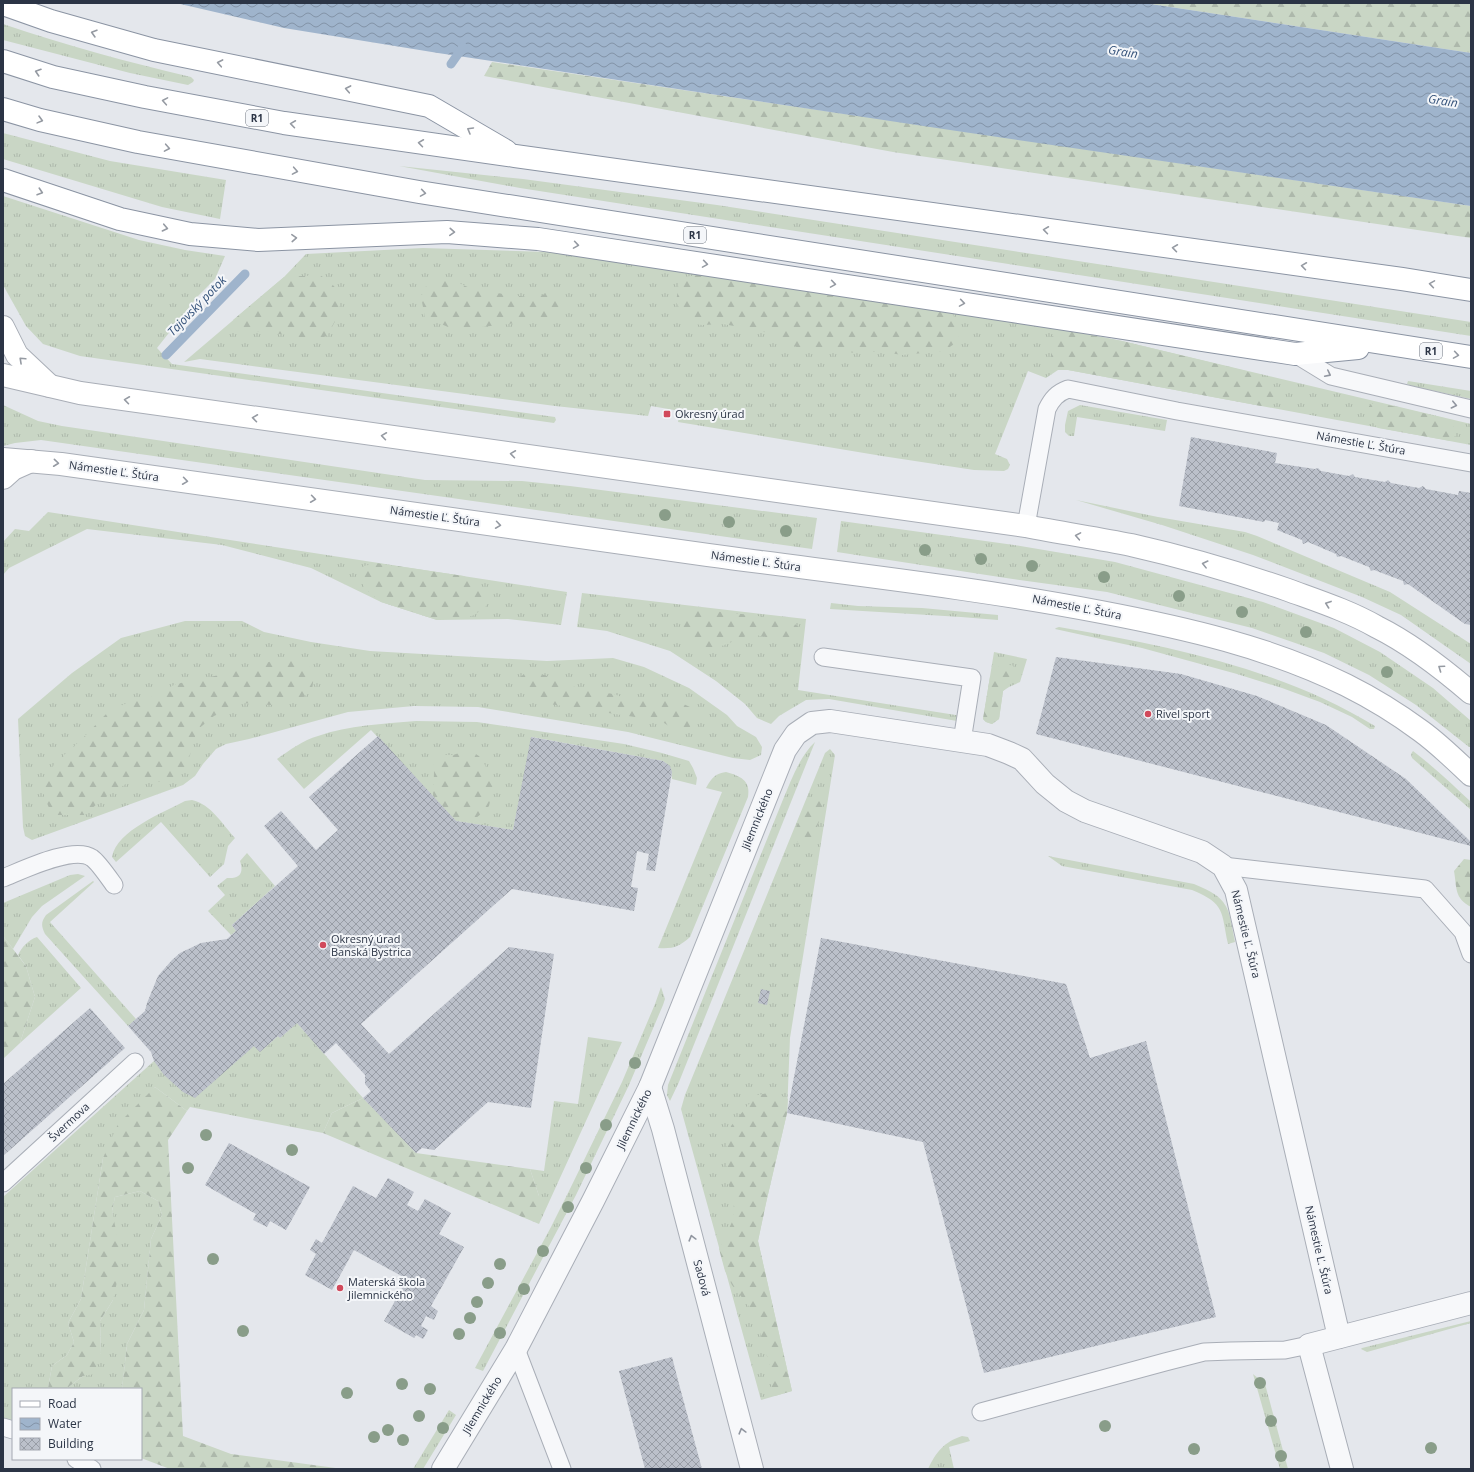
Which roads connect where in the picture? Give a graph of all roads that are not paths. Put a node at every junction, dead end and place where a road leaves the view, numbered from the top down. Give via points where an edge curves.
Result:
1 (3, 4) edge
2 (3, 61) edge
3 (3, 108) edge
4 (515, 156) junction
5 (3, 180) edge
6 (1471, 290) edge
7 (3, 327) edge
8 (1390, 344) junction
9 (1294, 354) junction
10 (1471, 357) edge
11 (3, 375) edge
12 (51, 386) junction
13 (1471, 409) edge
14 (3, 459) edge
15 (31, 461) junction
16 (1471, 463) edge
17 (3, 478) edge
18 (1026, 526) junction
19 (823, 656) dead end
20 (1471, 693) edge
21 (962, 741) junction
22 (785, 750) joint
23 (1471, 775) edge
24 (1223, 866) junction
25 (3, 878) edge
26 (114, 884) dead end
27 (1471, 954) edge
28 (135, 1062) dead end
29 (650, 1087) junction
30 (3, 1183) edge
31 (1471, 1303) edge
32 (1339, 1337) junction
33 (1309, 1345) junction
34 (516, 1349) junction
35 (981, 1412) dead end
36 (78, 1460) edge
37 (92, 1469) edge
38 (443, 1469) edge
39 (562, 1469) edge
40 (752, 1469) edge
41 (1342, 1469) edge

4 -> 1 main road via 429,106 154,50 51,21
4 -> 2 main road, R1 via 284,123 145,98 54,77
3 -> 8 main road, R1 via 40,120 138,142 419,192
6 -> 4 main road, R1
5 -> 9 main road via 120,219 190,234 258,240 447,232 538,239
12 -> 7 main road via 17,355
8 - 9 main road
8 -> 10 main road, R1
9 -> 13 lane via 1331,376
11 - 12 main road
18 -> 12 main road via 80,393
14 - 15 main road, Námestie Ľ. Štúra
15 - 17 main road via 12,470
15 -> 23 main road, Námestie Ľ. Štúra via 1035,599 1170,626 1246,646 1305,666 1349,686 1388,708 1423,733
16 - 18 lane, Námestie Ľ. Štúra via 1068,389 1053,398 1047,410
20 -> 18 main road via 1408,646 1378,627 1334,606 1210,565 1130,545
19 - 21 lane via 972,678
21 - 22 street, Námestie Ľ. Štúra via 830,721 812,723 796,734
21 - 24 street, Námestie Ľ. Štúra via 988,745 1022,759 1045,784 1066,801 1085,811 1202,852
22 - 29 street, Jilemnického
24 - 27 lane via 1425,889 1463,932
24 - 32 street, Námestie Ľ. Štúra via 1236,890
25 - 26 lane via 60,857 80,853 92,858
28 - 30 lane, Švermova
29 - 34 street, Jilemnického
40 -> 29 street, Sadová
31 - 32 street
32 - 33 street
33 - 35 lane via 1285,1350 1204,1352
33 - 41 street
34 - 38 street, Jilemnického
34 - 39 lane
36 - 37 lane

